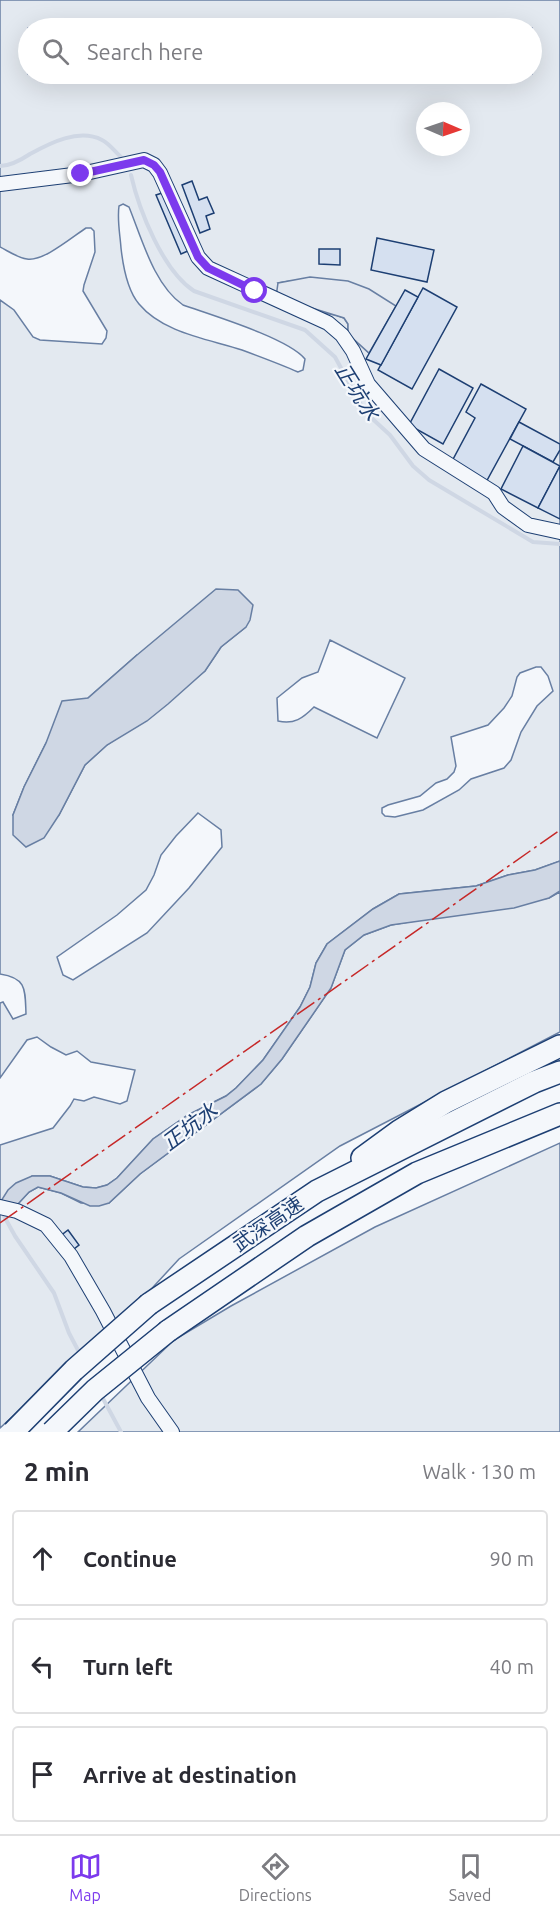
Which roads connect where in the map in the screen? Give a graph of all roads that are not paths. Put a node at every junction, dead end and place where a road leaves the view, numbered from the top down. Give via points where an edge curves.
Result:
1 (0, 184) edge
2 (560, 532) edge
3 (560, 1046) edge
4 (560, 1072) edge
5 (560, 1114) edge
6 (560, 1122) edge
7 (417, 1173) junction
8 (317, 1191) junction
9 (5, 1208) edge
10 (13, 1432) edge
11 (52, 1432) edge
12 (172, 1432) edge

1 - 2 street via 81,174 144,160 154,165 198,257 208,268 328,323 342,334 368,384 424,449 494,493 503,507 528,525
3 - 8 highway via 446,1102
4 - 8 highway, 武深高速
5 - 7 highway, 武深高速
6 - 7 highway
7 - 11 highway, 武深高速, bridge via 307,1236 168,1331 95,1390
8 - 10 highway, 武深高速, bridge via 149,1304 74,1370
9 - 12 street via 46,1225 71,1256 148,1398

